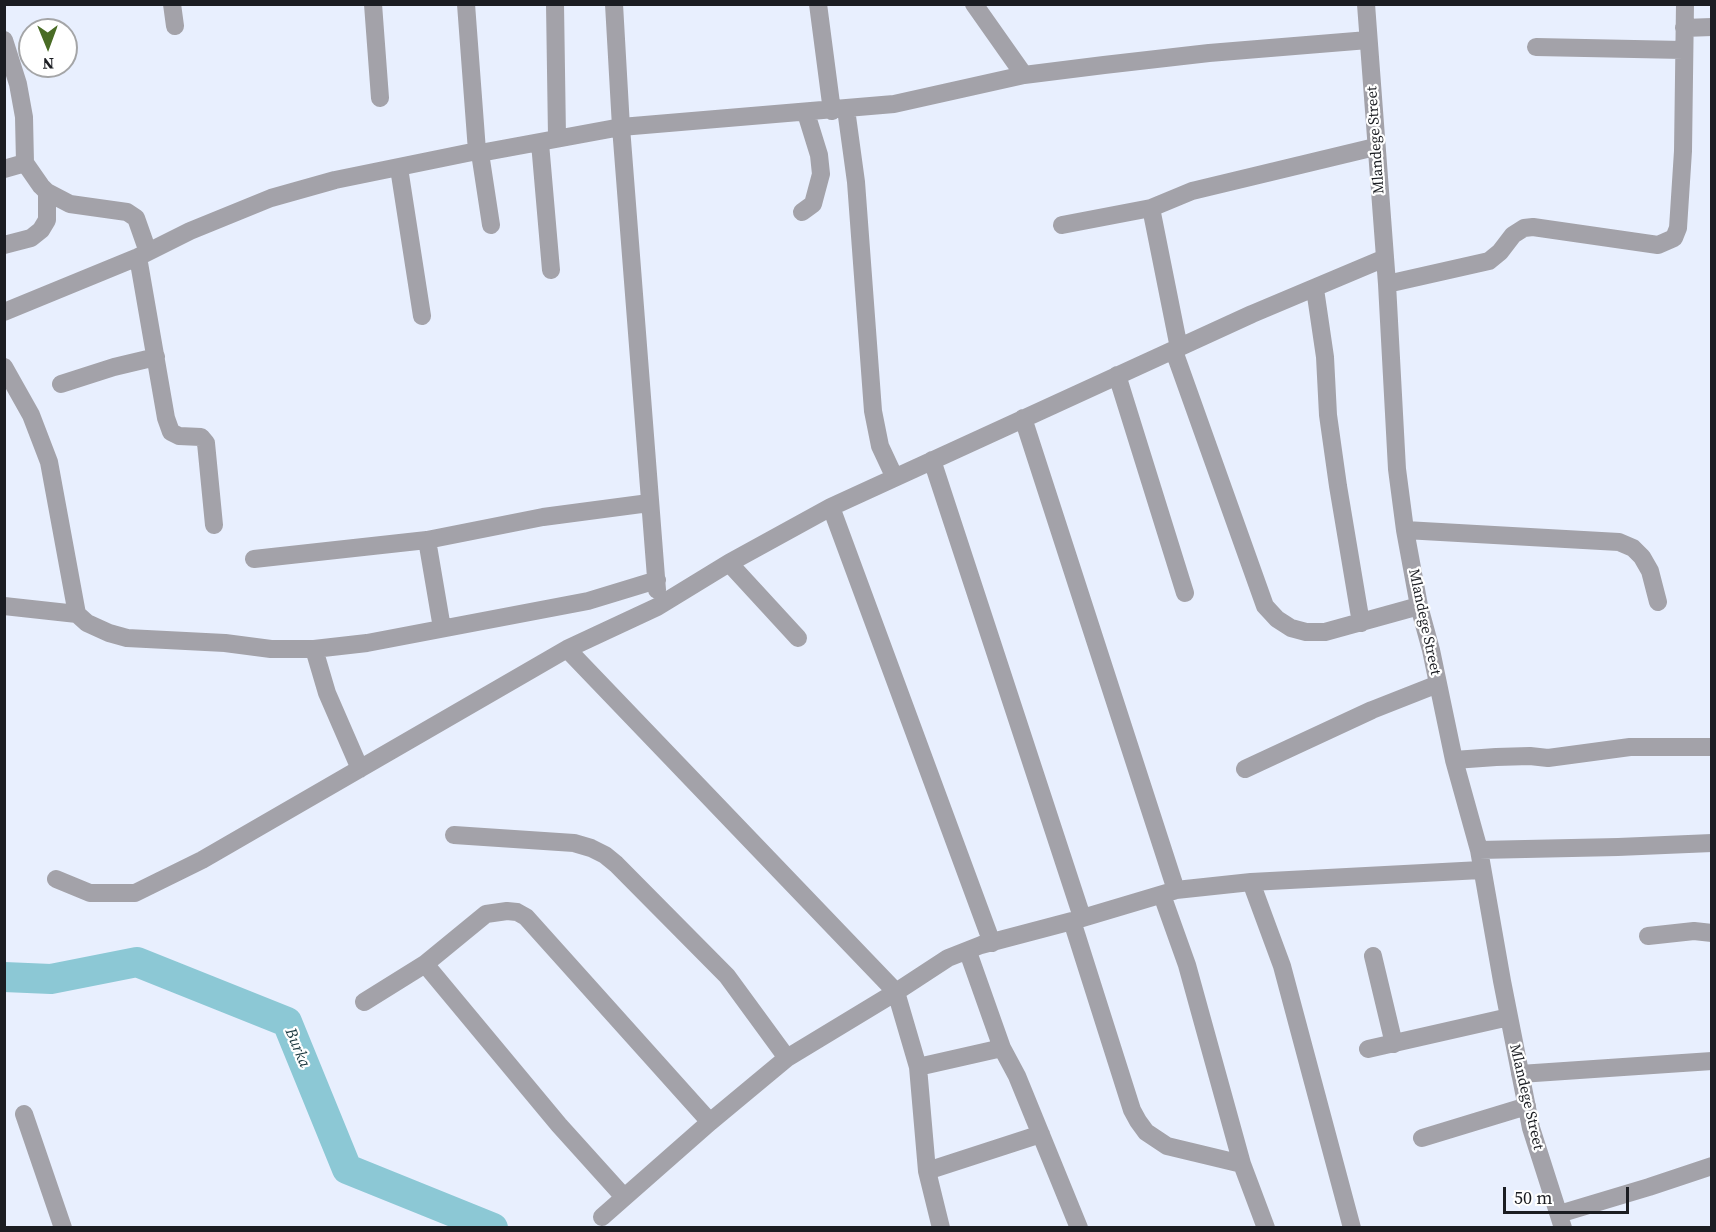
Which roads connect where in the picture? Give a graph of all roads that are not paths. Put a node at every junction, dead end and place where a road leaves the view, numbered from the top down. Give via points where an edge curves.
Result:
1 (172, 4) edge
2 (373, 4) edge
3 (465, 4) edge
4 (555, 4) edge
5 (614, 4) edge
6 (818, 4) edge
7 (974, 4) edge
8 (1366, 4) edge
9 (1684, 4) edge
10 (175, 26) dead end
11 (1712, 27) edge
12 (1684, 28) junction
13 (4, 40) edge
14 (1368, 40) junction
15 (1536, 47) dead end
16 (1683, 50) junction
17 (1024, 75) junction
18 (11, 85) edge
19 (380, 98) dead end
20 (839, 110) junction
21 (806, 113) junction
22 (621, 127) junction
23 (549, 140) junction
24 (1375, 147) junction
25 (479, 152) junction
26 (26, 163) junction
27 (399, 168) junction
28 (4, 169) edge
29 (47, 192) junction
30 (1151, 208) junction
31 (802, 212) dead end
32 (491, 225) dead end
33 (1062, 225) dead end
34 (4, 245) edge
35 (143, 254) junction
36 (1385, 258) junction
37 (551, 270) dead end
38 (1387, 284) junction
39 (1315, 289) junction
40 (4, 312) edge
41 (422, 316) dead end
42 (1177, 349) junction
43 (156, 357) junction
44 (4, 367) edge
45 (1117, 375) junction
46 (61, 384) dead end
47 (1023, 418) junction
48 (932, 460) junction
49 (894, 476) junction
50 (649, 503) junction
51 (831, 507) junction
52 (214, 525) dead end
53 (1404, 530) junction
54 (428, 540) junction
55 (254, 559) dead end
56 (729, 563) junction
57 (657, 580) junction
58 (1185, 593) dead end
59 (1658, 602) dead end
60 (4, 606) edge
61 (1419, 606) junction
62 (657, 607) junction
63 (77, 614) junction
64 (1362, 623) junction
65 (442, 628) junction
66 (798, 638) dead end
67 (567, 649) junction
68 (315, 650) junction
69 (1438, 684) junction
70 (1712, 747) edge
71 (1454, 760) junction
72 (360, 769) junction
73 (1245, 769) dead end
74 (454, 835) dead end
75 (1712, 843) edge
76 (1479, 850) junction
77 (1481, 870) junction
78 (56, 879) dead end
79 (1251, 882) junction
80 (1169, 893) junction
81 (1077, 919) junction
82 (1712, 933) edge
83 (1648, 936) dead end
84 (992, 943) junction
85 (968, 952) junction
86 (1373, 956) dead end
87 (425, 964) junction
88 (896, 992) junction
89 (364, 1002) dead end
90 (1509, 1017) junction
91 (1394, 1044) junction
92 (1002, 1048) junction
93 (1368, 1049) dead end
94 (787, 1058) junction
95 (1712, 1061) edge
96 (918, 1067) junction
97 (1520, 1074) junction
98 (1527, 1106) junction
99 (24, 1114) dead end
100 (710, 1122) junction
101 (1041, 1134) junction
102 (1422, 1138) dead end
103 (1242, 1164) junction
104 (1712, 1166) edge
105 (927, 1171) junction
106 (624, 1197) junction
107 (602, 1217) dead end
108 (1561, 1221) edge
109 (63, 1227) edge
110 (936, 1227) edge
111 (1079, 1227) edge
112 (1266, 1227) edge
113 (1352, 1227) edge

1 - 10 street
2 - 19 street
3 - 25 street
4 - 23 street
5 - 22 street
6 - 20 street
7 - 17 street
8 - 14 street, Mlandege Street
9 - 12 street
11 - 12 street
12 - 16 street
13 - 18 street
14 - 17 street via 1209,53
14 - 24 street, Mlandege Street
15 - 16 street
16 - 38 street via 1683,151 1674,238 1658,244 1524,228 1512,234 1489,261
17 - 20 street via 894,104
18 - 26 street via 24,117
20 - 21 street
20 - 49 street via 856,182 873,411 880,447
21 - 22 street
21 - 31 street via 821,174 813,204
22 - 23 street
22 - 50 street
23 - 25 street
23 - 37 street
24 - 30 street via 1192,191
24 - 36 street, Mlandege Street
25 - 27 street
25 - 32 street
26 - 28 street
26 - 29 street
27 - 35 street via 271,198
27 - 41 street
29 - 34 street via 47,220 41,230 31,238
29 - 35 street via 70,204 127,212 136,218
30 - 33 street
30 - 42 street
35 - 40 street
35 - 43 street
36 - 38 street, Mlandege Street
36 - 39 street
38 - 53 street, Mlandege Street
39 - 42 street
39 - 64 street via 1338,486
42 - 45 street
42 - 64 street via 1265,606 1291,628 1306,632
43 - 46 street
43 - 52 street via 171,432 201,437 206,443
44 - 63 street via 31,415 49,462
45 - 47 street
45 - 58 street
47 - 48 street
47 - 80 street
48 - 49 street
48 - 81 street
49 - 51 street
50 - 54 street
50 - 57 street
51 - 56 street
51 - 84 street
53 - 59 street via 1619,542 1642,557
53 - 61 street, Mlandege Street
54 - 55 street
54 - 65 street
56 - 62 street
56 - 66 street
57 - 62 street
57 - 65 street via 588,600
60 - 63 street
61 - 64 street
61 - 69 street, Mlandege Street
62 - 67 street
63 - 68 street via 87,623 127,638
65 - 68 street
67 - 72 street
67 - 88 street
68 - 72 street via 327,693
69 - 71 street, Mlandege Street
69 - 73 street
70 - 71 street via 1630,747 1548,758
71 - 76 street, Mlandege Street
72 - 78 street via 202,860 135,893 90,893
74 - 94 street via 574,843 604,855 727,976
75 - 76 street
76 - 77 street, Mlandege Street
77 - 79 street
77 - 90 street, Mlandege Street
79 - 80 street
79 - 113 street via 1282,966
80 - 81 street
80 - 103 street
81 - 84 street
81 - 103 street via 1138,1121 1150,1136 1167,1146
82 - 83 street
84 - 85 street
85 - 88 street via 948,958
85 - 92 street
86 - 91 street
87 - 89 street
87 - 100 street via 486,914 507,911 526,917
87 - 106 street
88 - 94 street
88 - 96 street
90 - 91 street
90 - 97 street, Mlandege Street
91 - 93 street
92 - 96 street
92 - 101 street
94 - 100 street
95 - 97 street
96 - 105 street
97 - 98 street, Mlandege Street
98 - 102 street
98 - 108 street, Mlandege Street
99 - 109 street
100 - 106 street
101 - 105 street
101 - 111 street
103 - 112 street
104 - 108 street
105 - 110 street
106 - 107 street

